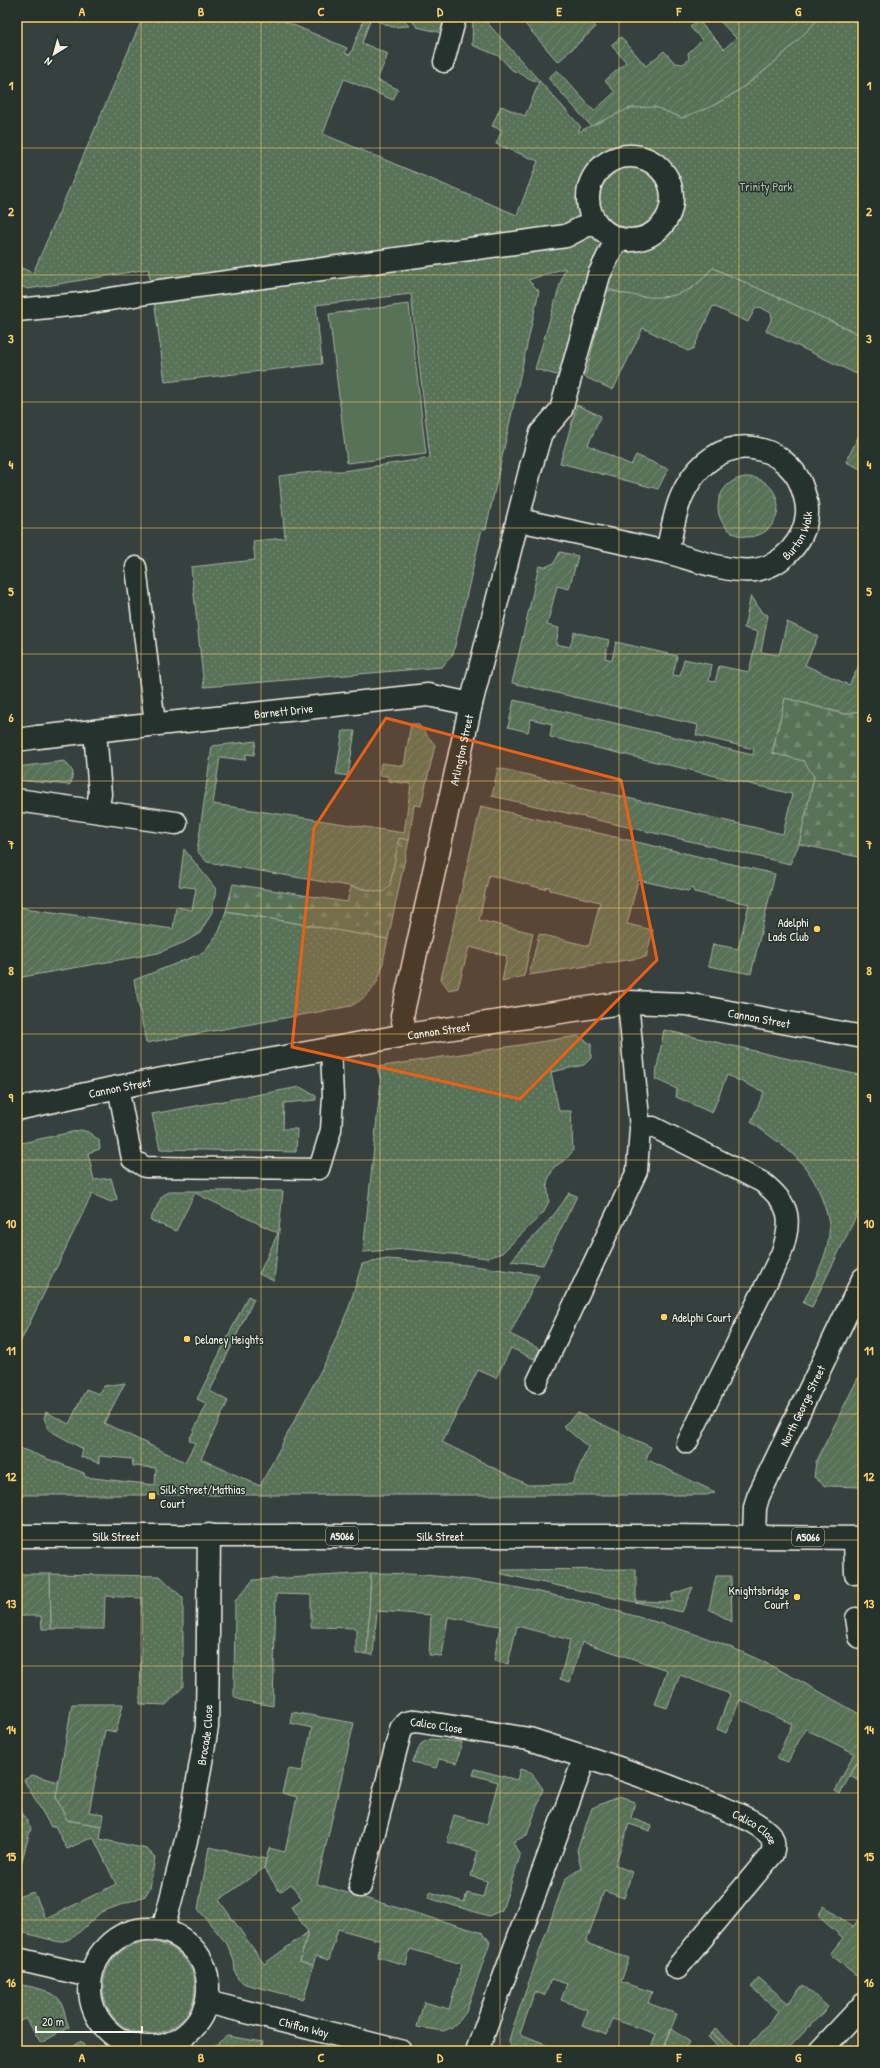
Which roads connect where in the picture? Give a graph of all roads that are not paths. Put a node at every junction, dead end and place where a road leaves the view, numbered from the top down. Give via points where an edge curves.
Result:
1 (456, 17) edge
2 (444, 62) dead end
3 (595, 221) junction
4 (617, 238) junction
5 (17, 310) edge
6 (519, 520) junction
7 (666, 552) junction
8 (136, 567) dead end
9 (471, 704) junction
10 (155, 724) junction
11 (95, 731) junction
12 (28, 738) edge
13 (17, 800) edge
14 (97, 811) junction
15 (176, 822) dead end
16 (628, 1002) junction
17 (406, 1035) junction
18 (863, 1037) edge
19 (331, 1049) junction
20 (118, 1087) junction
21 (17, 1109) edge
22 (640, 1128) junction
23 (863, 1279) edge
24 (537, 1382) dead end
25 (687, 1443) dead end
26 (209, 1535) junction
27 (17, 1536) edge
28 (754, 1536) junction
29 (859, 1538) edge
30 (855, 1574) dead end
31 (856, 1618) dead end
32 (863, 1640) edge
33 (585, 1757) junction
34 (360, 1886) dead end
35 (163, 1930) junction
36 (17, 1958) edge
37 (677, 1968) dead end
38 (90, 1976) junction
39 (207, 2002) junction
40 (863, 2005) edge
41 (135, 2049) edge
42 (400, 2051) edge
43 (477, 2051) edge
44 (820, 2051) edge

1 - 2 lane
3 - 4 street via 604,231
3 - 4 street via 589,206 589,190 595,175 606,163 622,157 638,156 651,161 662,170 669,182 671,208 665,221 656,231 630,240
3 - 5 street via 566,236 80,304
4 - 6 street, Arlington Street via 599,275 561,410 541,433
6 - 7 street, Burton Walk
6 - 9 street, Arlington Street
7 - 7 street, Burton Walk via 680,500 706,462 722,451 739,446 752,447 782,461 797,475 805,495 807,514 804,528 792,551 776,562 756,570 736,570
8 - 10 lane
9 - 10 street, Barnett Drive via 428,695
9 - 17 street, Arlington Street via 402,1016
10 - 11 street, Barnett Drive
11 - 12 street, Barnett Drive
11 - 14 street via 100,794
13 - 14 street
14 - 15 street
16 - 17 street, Cannon Street
16 - 18 street, Cannon Street via 686,1004
16 - 22 lane
17 - 19 street, Cannon Street
19 - 20 street, Cannon Street
19 - 20 lane via 334,1097 331,1130 319,1169 145,1167 132,1159
20 - 21 street, Cannon Street
22 - 24 lane via 637,1171
22 - 25 lane via 653,1127 762,1182 777,1194 785,1206 788,1218 787,1236 781,1254
23 - 28 street, North George Street via 758,1497 754,1508
26 - 27 street, Silk Street / A5066
26 - 28 street, Silk Street / A5066
26 - 35 street, Brocade Close via 207,1727 191,1821
28 - 29 street, Silk Street / A5066
29 - 30 lane
31 - 32 lane via 859,1637
33 - 34 street, Calico Close via 529,1739 416,1721 406,1723 401,1728
33 - 37 street, Calico Close via 710,1802 756,1823 771,1836 774,1846 772,1854
33 - 43 street
35 - 38 street via 144,1928 126,1933 109,1943 97,1958
35 - 39 street via 181,1938 195,1950 204,1966 209,1984
36 - 38 street
38 - 41 street via 90,1995 94,2012 104,2028 118,2040
39 - 41 street via 200,2019 188,2034 172,2043 154,2048
39 - 42 street, Chiffon Way
40 - 44 street

